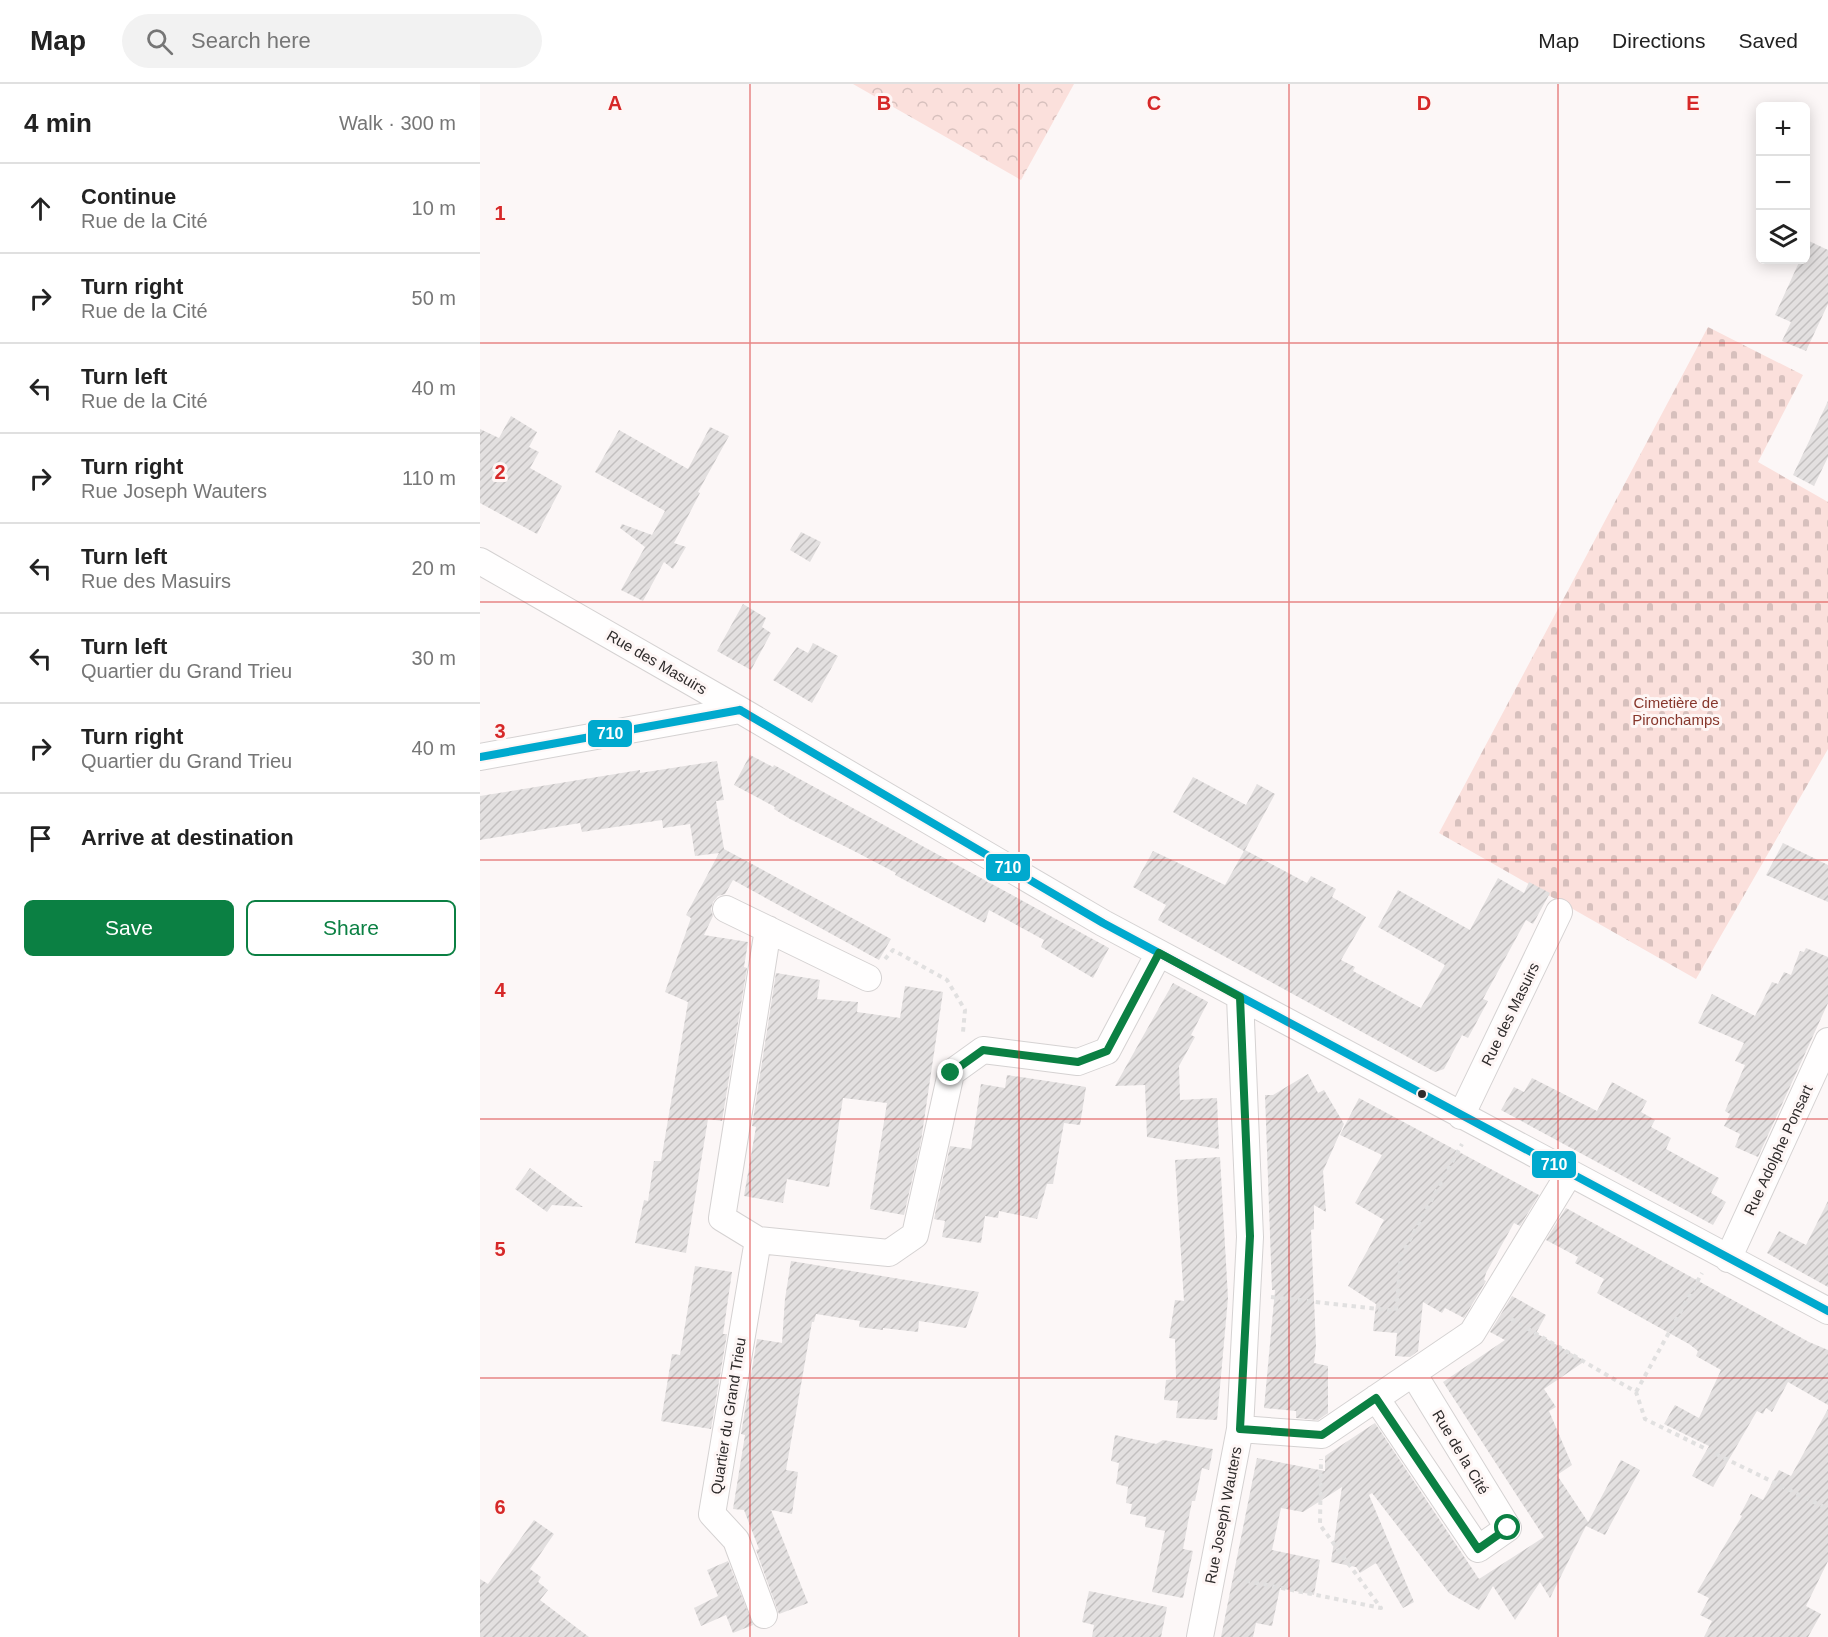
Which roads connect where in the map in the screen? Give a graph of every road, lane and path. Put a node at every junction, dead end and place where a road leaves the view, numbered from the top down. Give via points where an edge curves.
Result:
1 (480, 561) edge
2 (741, 710) junction
3 (480, 757) edge
4 (726, 909) dead end
5 (1559, 912) dead end
6 (768, 929) junction
7 (1159, 953) junction
8 (868, 978) joint
9 (1240, 997) junction
10 (1828, 1041) edge
11 (960, 1066) junction
12 (1467, 1119) junction
13 (1569, 1174) junction
14 (758, 1240) junction
15 (1721, 1255) junction
16 (1247, 1295) junction
17 (1488, 1306) junction
18 (1828, 1311) edge
19 (1413, 1373) junction
20 (1636, 1392) junction
21 (1376, 1398) junction
22 (1240, 1429) junction
23 (1322, 1435) junction
24 (1828, 1509) edge
25 (1213, 1574) junction
26 (764, 1615) dead end
27 (1200, 1637) edge

1 - 2 street, Rue des Masuirs
2 - 3 street
2 - 7 street, Rue des Masuirs
4 - 6 street
5 - 12 street, Rue des Masuirs
6 - 8 street
6 - 14 street via 722,1218
7 - 9 street, Rue des Masuirs
7 - 11 street via 1107,1051 1078,1062 983,1050
8 - 11 path via 893,950 947,980 965,1010
9 - 12 street, Rue des Masuirs
9 - 16 street, Rue Joseph Wauters via 1250,1236
10 - 15 street, Rue Adolphe Ponsart
11 - 14 street via 951,1073 915,1235 889,1253
12 - 13 street, Rue des Masuirs
12 - 16 path via 1401,1256 1395,1311
13 - 15 street, Rue des Masuirs
13 - 17 street
14 - 26 street, Quartier du Grand Trieu via 712,1514 736,1540
15 - 18 street, Rue des Masuirs
15 - 20 path
16 - 22 street, Rue Joseph Wauters
17 - 19 street via 1472,1333
17 - 20 path
19 - 21 street
19 - 21 street, Rue de la Cité via 1508,1528 1478,1549
20 - 24 path via 1645,1419
21 - 23 street
22 - 23 street
22 - 25 street, Rue Joseph Wauters
23 - 25 path via 1320,1525 1381,1608
25 - 27 street, Rue Joseph Wauters

